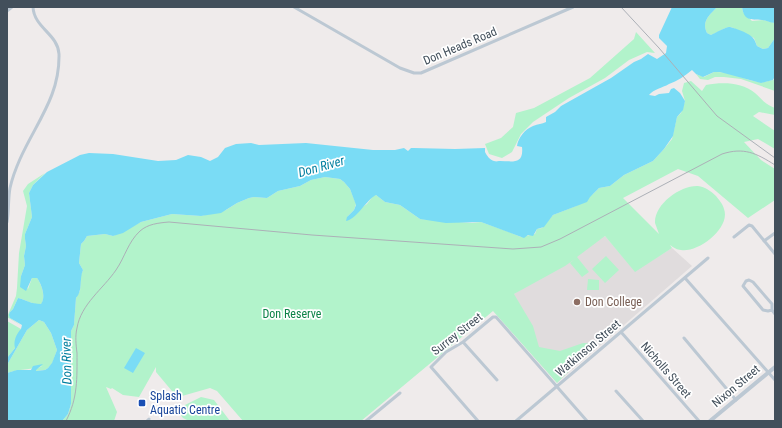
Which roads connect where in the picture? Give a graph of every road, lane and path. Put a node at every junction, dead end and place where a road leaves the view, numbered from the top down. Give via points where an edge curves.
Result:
1 (12, 7) edge
2 (33, 7) edge
3 (294, 7) edge
4 (573, 7) edge
5 (7, 11) edge
6 (7, 222) edge
7 (775, 232) edge
8 (734, 237) dead end
9 (764, 241) junction
10 (775, 254) edge
11 (708, 258) dead end
12 (685, 278) junction
13 (772, 310) junction
14 (775, 314) edge
15 (620, 332) junction
16 (684, 338) dead end
17 (463, 342) junction
18 (775, 367) edge
19 (768, 373) junction
20 (497, 380) dead end
21 (775, 380) edge
22 (557, 386) junction
23 (616, 391) dead end
24 (400, 393) dead end
25 (736, 400) junction
26 (366, 421) edge
27 (478, 421) edge
28 (516, 421) edge
29 (587, 421) edge
30 (643, 421) edge
31 (699, 421) edge
32 (710, 421) edge

1 - 5 street
2 - 6 street via 38,23 58,46 58,77 51,101 20,160 10,187
3 - 4 street, Don Heads Road via 400,68 414,73 421,73
7 - 9 street
8 - 9 street via 749,225
9 - 10 street
11 - 12 street, Watkinson Street
12 - 15 street, Watkinson Street
12 - 19 street
13 - 13 street via 763,310 743,286 746,281 753,282 772,304
13 - 14 street
15 - 22 street, Watkinson Street
15 - 31 street, Nicholls Street
16 - 25 street
17 - 20 street
17 - 22 street, Surrey Street via 496,317
17 - 27 street, Surrey Street via 446,352 431,367
18 - 19 street, Nixon Street
19 - 21 street
19 - 25 street, Nixon Street
22 - 28 street, Watkinson Street
22 - 29 street
23 - 30 street
24 - 26 street
25 - 32 street, Nixon Street

